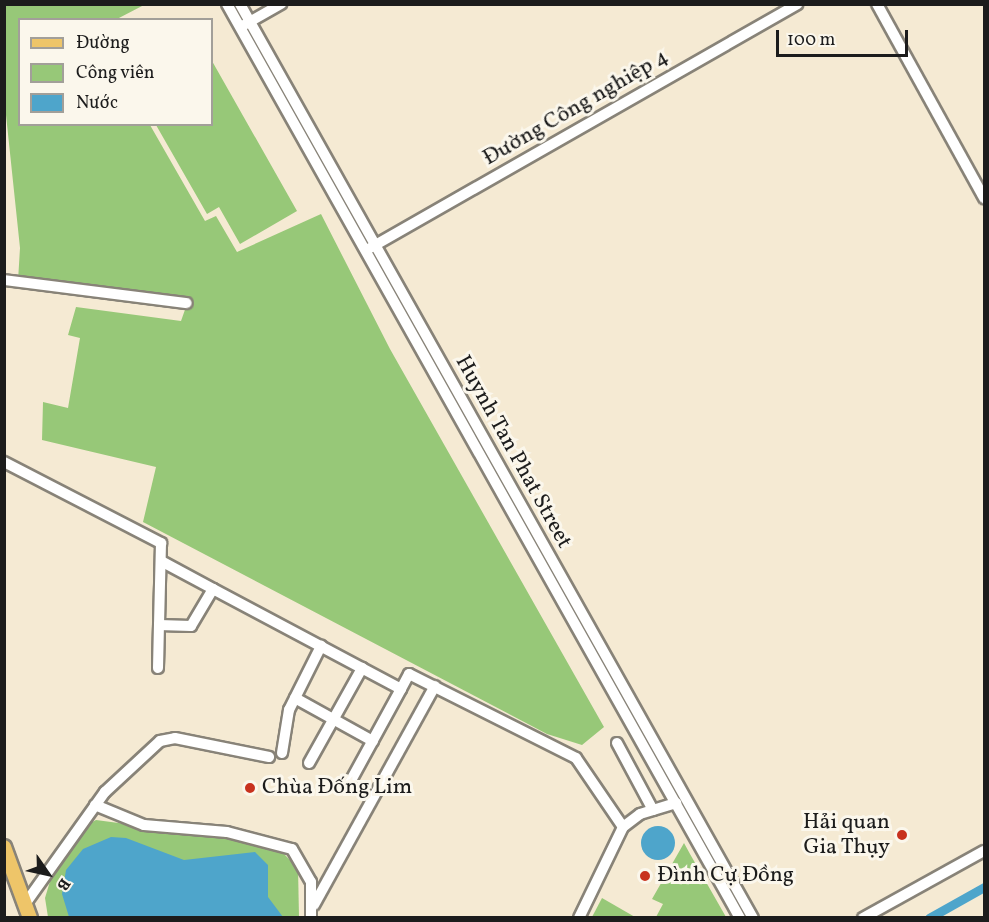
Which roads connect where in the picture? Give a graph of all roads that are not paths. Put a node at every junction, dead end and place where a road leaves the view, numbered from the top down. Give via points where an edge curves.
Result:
1 (227, 4) edge
2 (240, 4) edge
3 (280, 4) edge
4 (797, 4) edge
5 (877, 4) edge
6 (245, 24) junction
7 (984, 198) edge
8 (371, 248) junction
9 (4, 280) edge
10 (187, 303) dead end
11 (4, 462) edge
12 (161, 561) junction
13 (213, 589) junction
14 (159, 626) junction
15 (321, 646) junction
16 (606, 666) junction
17 (158, 668) dead end
18 (362, 668) junction
19 (435, 686) junction
20 (401, 689) junction
21 (295, 698) junction
22 (333, 719) junction
23 (372, 741) junction
24 (617, 743) dead end
25 (282, 753) dead end
26 (269, 757) dead end
27 (309, 763) dead end
28 (350, 782) dead end
29 (676, 803) junction
30 (95, 806) junction
31 (653, 810) junction
32 (623, 826) junction
33 (4, 847) edge
34 (984, 851) edge
35 (25, 904) junction
36 (311, 914) edge
37 (30, 918) edge
38 (579, 918) edge
39 (740, 918) edge
40 (753, 918) edge
41 (863, 918) edge

1 - 6 street, Huynh Tan Phat Street
2 - 6 street, Huynh Tan Phat Street
3 - 6 street
4 - 8 street, Đường Công nghiệp 4
5 - 7 street
6 - 8 street, Huynh Tan Phat Street
8 - 16 street, Huynh Tan Phat Street
9 - 10 street
11 - 12 street via 161,543
12 - 13 street
12 - 14 street
13 - 14 street via 191,626
13 - 15 street
14 - 17 street
15 - 18 street
15 - 21 street
16 - 29 street, Huynh Tan Phat Street
16 - 40 street, Huynh Tan Phat Street
18 - 20 street
18 - 22 street
19 - 20 street via 410,674
19 - 32 street via 576,758
19 - 36 street
20 - 23 street
21 - 22 street
21 - 25 street
22 - 23 street
22 - 27 street
23 - 28 street
24 - 31 street
26 - 30 street via 168,738 131,765
29 - 31 street
29 - 39 street, Huynh Tan Phat Street
30 - 35 street
30 - 36 street via 144,825 227,832 282,844 305,864
31 - 32 street
32 - 38 street
33 - 35 main road
34 - 41 street
35 - 37 main road

